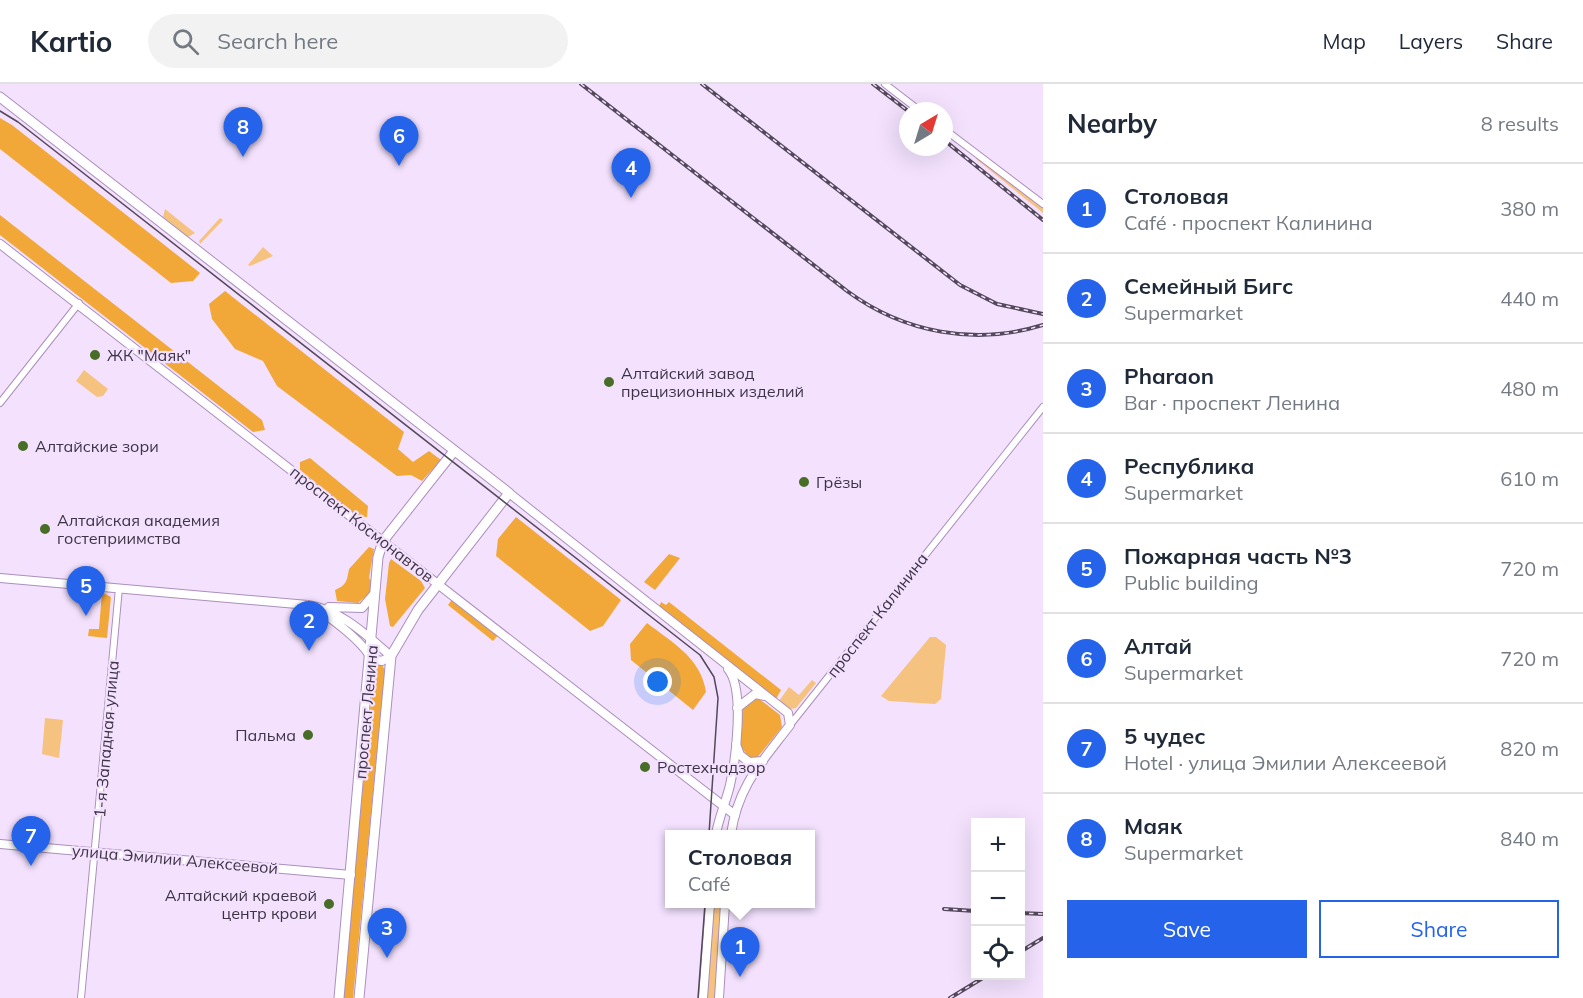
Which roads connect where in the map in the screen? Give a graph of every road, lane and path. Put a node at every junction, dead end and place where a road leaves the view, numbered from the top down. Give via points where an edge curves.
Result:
1 (885, 84) edge
2 (0, 97) edge
3 (908, 102) edge
4 (953, 136) edge
5 (1043, 204) edge
6 (0, 244) edge
7 (79, 303) junction
8 (0, 403) edge
9 (1043, 407) edge
10 (454, 451) junction
11 (509, 493) junction
12 (383, 541) junction
13 (0, 578) edge
14 (439, 584) junction
15 (377, 585) junction
16 (119, 588) junction
17 (308, 605) junction
18 (320, 607) junction
19 (372, 640) junction
20 (716, 655) junction
21 (391, 656) junction
22 (370, 659) junction
23 (768, 698) junction
24 (737, 708) junction
25 (790, 725) junction
26 (735, 741) junction
27 (763, 761) junction
28 (723, 805) junction
29 (735, 815) junction
30 (717, 830) edge
31 (732, 830) edge
32 (0, 844) edge
33 (95, 852) junction
34 (351, 875) junction
35 (710, 908) edge
36 (725, 908) edge
37 (81, 998) edge
38 (339, 998) edge
39 (359, 998) edge
40 (703, 998) edge
41 (719, 998) edge

1 - 3 street
2 - 10 main road
4 - 5 street
6 - 7 street, проспект Космонавтов
7 - 8 street
7 - 12 street, проспект Космонавтов
9 - 25 street, проспект Калинина
10 - 11 main road
10 - 12 main road, проспект Ленина
11 - 14 main road, проспект Ленина
11 - 20 main road
12 - 14 street, проспект Космонавтов
12 - 15 main road, проспект Ленина
13 - 16 street
14 - 21 main road, проспект Ленина
14 - 28 street, проспект Космонавтов
15 - 18 street via 369,604 362,608
15 - 19 main road, проспект Ленина
16 - 17 street
16 - 33 street, 1-я Западная улица
17 - 18 street
17 - 22 street via 320,610 365,649
18 - 19 street via 335,612
19 - 21 street
19 - 22 main road, проспект Ленина
20 - 23 main road
20 - 24 main road via 736,684
21 - 22 street via 382,661
21 - 39 main road, проспект Ленина
22 - 34 main road, проспект Ленина
23 - 24 main road via 755,694
23 - 25 main road via 788,713
24 - 26 main road
25 - 27 main road, проспект Калинина
26 - 27 main road via 745,760
26 - 28 main road via 731,784
27 - 29 main road, проспект Калинина via 745,785
28 - 29 street, проспект Космонавтов
28 - 30 main road
29 - 31 main road, проспект Калинина
32 - 33 street, улица Эмилии Алексеевой
33 - 34 street, улица Эмилии Алексеевой
33 - 37 street, 1-я Западная улица
34 - 38 main road, проспект Ленина
35 - 40 main road
36 - 41 main road

